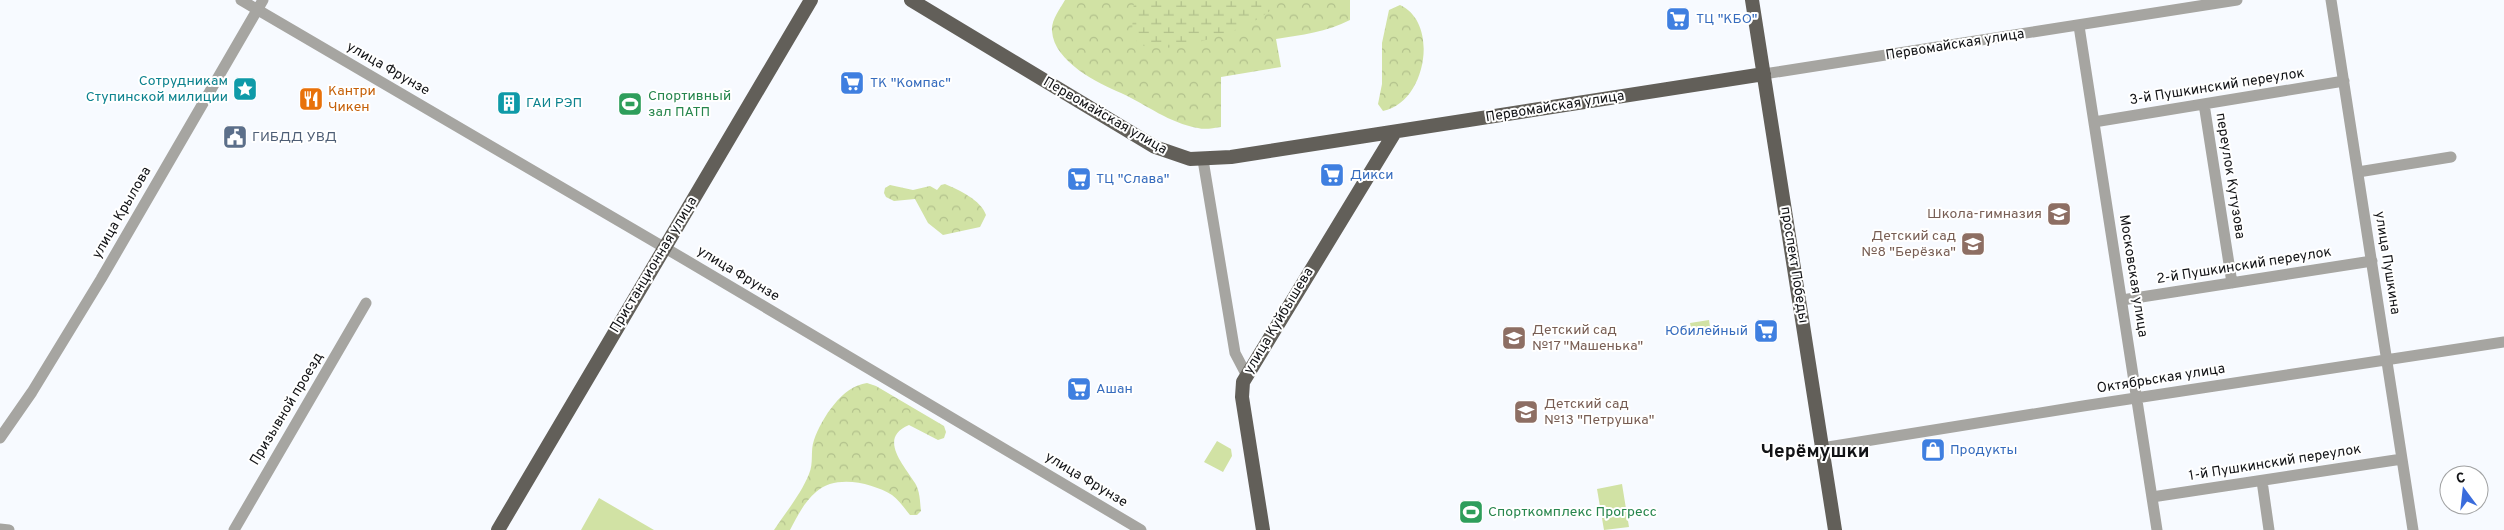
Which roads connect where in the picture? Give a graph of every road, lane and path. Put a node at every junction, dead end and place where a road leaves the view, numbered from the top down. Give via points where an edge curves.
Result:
1 (241, 0) edge
2 (811, 0) edge
3 (911, 0) edge
4 (1752, 0) edge
5 (2238, 0) edge
6 (2332, 0) edge
7 (260, 5) edge
8 (2079, 26) junction
9 (1764, 74) junction
10 (2344, 81) junction
11 (2204, 104) junction
12 (2094, 122) junction
13 (1395, 132) junction
14 (2451, 157) dead end
15 (1203, 160) junction
16 (2358, 172) junction
17 (664, 247) junction
18 (2372, 261) junction
19 (2232, 283) junction
20 (2122, 300) junction
21 (366, 304) dead end
22 (2504, 342) edge
23 (2387, 360) junction
24 (1246, 374) junction
25 (2137, 398) junction
26 (0, 438) edge
27 (1822, 448) junction
28 (2402, 459) junction
29 (2262, 481) junction
30 (2152, 497) junction
31 (0, 529) edge
32 (9, 530) edge
33 (234, 530) edge
34 (498, 530) edge
35 (1141, 530) edge
36 (1263, 530) edge
37 (1835, 530) edge
38 (2157, 530) edge
39 (2269, 530) edge
40 (2413, 530) edge

1 - 7 street, улица Фрунзе
2 - 17 main road, Пристанционная улица
3 - 15 main road, Первомайская улица via 1155,147 1176,156
4 - 9 main road, проспект Победы
5 - 8 street, Первомайская улица
6 - 10 street, улица Пушкина
7 - 17 street, улица Фрунзе
7 - 26 street, улица Крылова via 97,284 32,392
8 - 9 street, Первомайская улица
8 - 12 street, Московская улица
9 - 13 main road, Первомайская улица
9 - 27 main road, проспект Победы
10 - 11 street, 3-й Пушкинский переулок
10 - 16 street, улица Пушкина
11 - 12 street, 3-й Пушкинский переулок
11 - 19 street, переулок Кутузова
12 - 20 street, Московская улица
13 - 15 main road, Первомайская улица
13 - 24 main road, улица Куйбышева
14 - 16 street
15 - 24 street via 1235,352
16 - 18 street, улица Пушкина
17 - 34 main road, Пристанционная улица
17 - 35 street, улица Фрунзе
18 - 19 street, 2-й Пушкинский переулок
18 - 23 street, улица Пушкина
19 - 20 street, 2-й Пушкинский переулок
20 - 25 street, Московская улица
21 - 33 street, Призывной проезд
22 - 23 street, Октябрьская улица
23 - 25 street, Октябрьская улица
23 - 28 street, улица Пушкина
24 - 36 main road, улица Куйбышева via 1242,382 1242,397
25 - 27 street, Октябрьская улица
25 - 30 street, Московская улица
27 - 37 main road, проспект Победы
28 - 29 street, 1-й Пушкинский переулок
28 - 40 street, улица Пушкина
29 - 30 street, 1-й Пушкинский переулок
29 - 39 street
30 - 38 street, Московская улица
31 - 32 street

